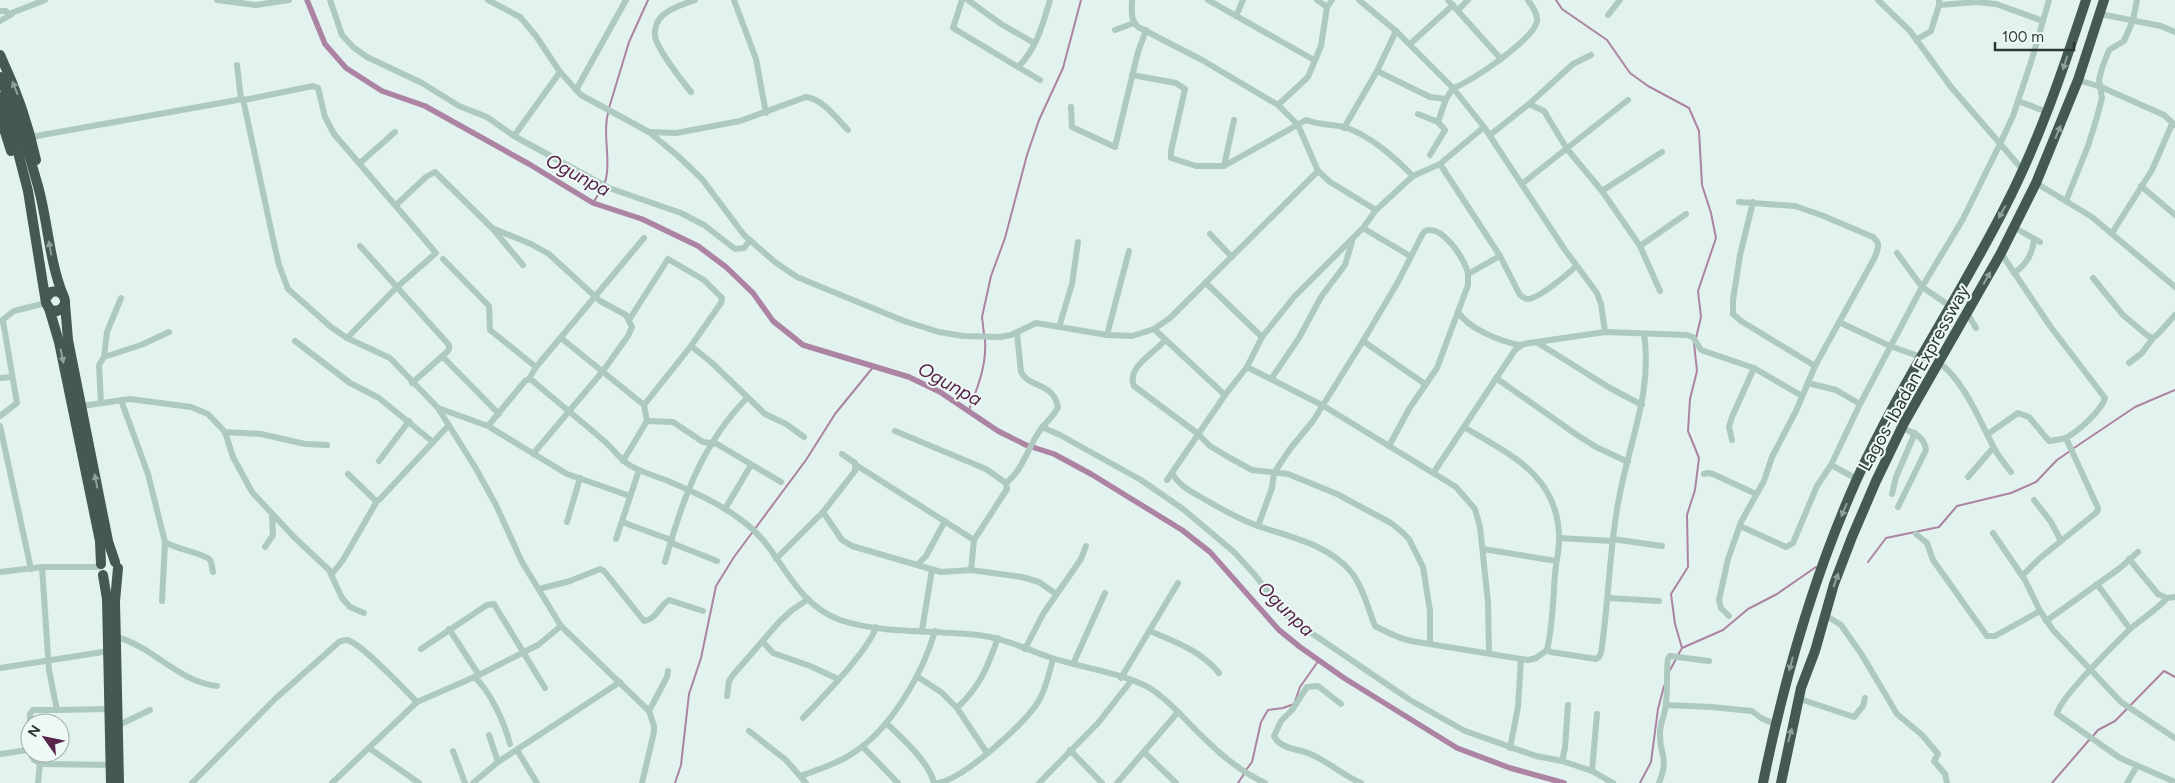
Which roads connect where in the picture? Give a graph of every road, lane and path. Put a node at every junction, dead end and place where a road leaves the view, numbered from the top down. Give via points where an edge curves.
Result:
1 (45, 0) edge
2 (217, 0) edge
3 (289, 0) edge
4 (330, 0) edge
5 (488, 0) edge
6 (626, 0) edge
7 (695, 0) edge
8 (734, 0) edge
9 (962, 0) edge
10 (968, 0) edge
11 (1050, 0) edge
12 (1132, 0) edge
13 (1208, 0) edge
14 (1243, 0) edge
15 (1317, 0) edge
16 (1332, 0) edge
17 (1359, 0) edge
18 (1468, 0) edge
19 (1528, 0) edge
20 (1620, 0) edge
21 (1878, 0) edge
22 (2049, 0) edge
23 (2086, 0) edge
24 (2104, 0) edge
25 (2137, 0) edge
26 (281, 1) edge
27 (1451, 2) edge
28 (1939, 2) edge
29 (22, 8) junction
30 (1327, 8) junction
31 (0, 9) edge
32 (1458, 10) junction
33 (2100, 14) junction
34 (1608, 15) dead end
35 (1236, 16) junction
36 (2133, 20) junction
37 (0, 21) edge
38 (2043, 22) junction
39 (1134, 23) junction
40 (1114, 30) dead end
41 (1146, 30) junction
42 (1396, 31) junction
43 (2175, 32) edge
44 (1916, 40) junction
45 (1034, 43) junction
46 (1410, 44) junction
47 (0, 55) edge
48 (1591, 55) dead end
49 (1501, 59) junction
50 (1314, 60) junction
51 (237, 65) dead end
52 (1018, 67) junction
53 (1377, 71) junction
54 (560, 72) junction
55 (1132, 75) junction
56 (0, 77) edge
57 (1040, 80) dead end
58 (2078, 80) junction
59 (2101, 87) junction
60 (1453, 88) junction
61 (576, 90) junction
62 (691, 92) dead end
63 (0, 97) edge
64 (243, 99) junction
65 (1446, 99) junction
66 (1628, 100) dead end
67 (2018, 100) junction
68 (1529, 104) junction
69 (1278, 105) junction
70 (1071, 108) dead end
71 (2047, 112) junction
72 (766, 113) junction
73 (1418, 114) dead end
74 (0, 116) edge
75 (1234, 120) dead end
76 (1438, 122) junction
77 (2174, 124) edge
78 (1298, 125) junction
79 (1484, 127) junction
80 (1344, 128) junction
81 (848, 130) dead end
82 (17, 132) junction
83 (395, 132) dead end
84 (649, 132) junction
85 (1490, 135) junction
86 (514, 136) junction
87 (31, 137) junction
88 (2000, 144) junction
89 (1568, 149) junction
90 (1662, 152) dead end
91 (1430, 156) dead end
92 (360, 163) junction
93 (1440, 164) junction
94 (1224, 166) junction
95 (2022, 169) junction
96 (1318, 171) junction
97 (1413, 176) junction
98 (1522, 183) junction
99 (2036, 183) junction
100 (2141, 186) junction
101 (33, 189) junction
102 (1602, 191) junction
103 (2066, 201) junction
104 (1739, 202) dead end
105 (1753, 202) junction
106 (396, 205) junction
107 (1376, 210) junction
108 (1686, 214) dead end
109 (2175, 215) edge
110 (492, 228) junction
111 (1363, 228) junction
112 (2015, 228) junction
113 (2112, 233) junction
114 (1210, 234) dead end
115 (1354, 237) junction
116 (644, 238) dead end
117 (750, 240) junction
118 (1078, 242) dead end
119 (360, 246) dead end
120 (1640, 246) junction
121 (1129, 251) dead end
122 (1897, 253) dead end
123 (2001, 253) junction
124 (1410, 256) junction
125 (1500, 256) junction
126 (443, 258) dead end
127 (1232, 258) junction
128 (523, 265) dead end
129 (1576, 266) junction
130 (2014, 272) junction
131 (1468, 274) junction
132 (2093, 278) dead end
133 (1206, 283) junction
134 (397, 287) junction
135 (1922, 287) junction
136 (2175, 287) edge
137 (1660, 291) dead end
138 (596, 296) junction
139 (121, 298) dead end
140 (64, 299) junction
141 (47, 303) junction
142 (1950, 306) junction
143 (1458, 312) junction
144 (1967, 313) junction
145 (2175, 315) edge
146 (629, 320) junction
147 (1, 321) edge
148 (1839, 322) junction
149 (1059, 327) junction
150 (1976, 328) dead end
151 (1154, 329) junction
152 (169, 332) dead end
153 (1605, 332) junction
154 (1017, 333) junction
155 (1644, 334) junction
156 (1107, 335) junction
157 (1262, 337) junction
158 (347, 338) junction
159 (561, 338) junction
160 (2152, 338) junction
161 (1165, 340) junction
162 (1363, 341) junction
163 (295, 342) dead end
164 (1538, 342) junction
165 (1520, 345) junction
166 (691, 346) junction
167 (1890, 346) junction
168 (104, 356) junction
169 (442, 356) junction
170 (1921, 357) junction
171 (1938, 362) junction
172 (2129, 363) dead end
173 (1815, 366) junction
174 (1247, 367) junction
175 (536, 368) junction
176 (1754, 368) junction
177 (603, 371) junction
178 (12, 377) junction
179 (0, 378) edge
180 (1496, 378) junction
181 (529, 379) junction
182 (1271, 380) junction
183 (412, 383) junction
184 (1808, 383) junction
185 (1424, 384) junction
186 (1225, 395) junction
187 (1802, 396) junction
188 (747, 398) junction
189 (121, 400) junction
190 (101, 403) junction
191 (1322, 404) junction
192 (1860, 404) junction
193 (644, 405) junction
194 (1642, 405) junction
195 (82, 406) junction
196 (438, 408) junction
197 (569, 412) junction
198 (499, 414) junction
199 (0, 416) edge
200 (409, 421) junction
201 (647, 421) junction
202 (449, 425) junction
203 (0, 426) edge
204 (488, 426) junction
205 (1464, 427) junction
206 (1902, 428) junction
207 (1041, 429) junction
208 (895, 431) dead end
209 (225, 432) junction
210 (1197, 433) junction
211 (1916, 433) junction
212 (1988, 434) junction
213 (804, 438) dead end
214 (1732, 440) dead end
215 (433, 442) junction
216 (2067, 442) junction
217 (711, 443) junction
218 (327, 445) dead end
219 (1389, 446) junction
220 (1993, 448) junction
221 (533, 454) junction
222 (842, 454) dead end
223 (379, 461) dead end
224 (623, 461) junction
225 (1628, 462) junction
226 (751, 465) junction
227 (856, 465) junction
228 (1831, 465) junction
229 (639, 470) junction
230 (1434, 472) junction
231 (2011, 472) dead end
232 (1172, 473) junction
233 (1274, 473) junction
234 (348, 474) dead end
235 (1704, 474) dead end
236 (1968, 477) dead end
237 (580, 478) junction
238 (1857, 479) junction
239 (1166, 480) dead end
240 (781, 482) dead end
241 (1006, 483) junction
242 (1908, 486) junction
243 (688, 490) junction
244 (1756, 494) junction
245 (630, 496) junction
246 (2034, 500) dead end
247 (377, 501) junction
248 (1898, 507) dead end
249 (725, 509) junction
250 (823, 512) junction
251 (272, 514) junction
252 (945, 521) junction
253 (567, 522) dead end
254 (622, 522) junction
255 (1258, 526) junction
256 (1740, 526) junction
257 (1993, 533) dead end
258 (1916, 534) dead end
259 (1560, 538) junction
260 (616, 539) dead end
261 (671, 540) junction
262 (974, 540) junction
263 (1612, 540) junction
264 (2061, 541) junction
265 (165, 542) junction
266 (1086, 546) dead end
267 (1662, 546) dead end
268 (266, 547) dead end
269 (1483, 550) junction
270 (2138, 552) dead end
271 (776, 559) junction
272 (2129, 559) junction
273 (717, 561) dead end
274 (1556, 561) junction
275 (665, 562) dead end
276 (918, 564) junction
277 (116, 565) junction
278 (42, 567) junction
279 (31, 569) junction
280 (101, 569) junction
281 (932, 570) junction
282 (971, 570) junction
283 (0, 572) edge
284 (213, 572) dead end
285 (332, 574) junction
286 (2022, 576) junction
287 (1178, 583) dead end
288 (2096, 584) junction
289 (539, 589) junction
290 (1105, 593) dead end
291 (1056, 594) junction
292 (2175, 597) edge
293 (1608, 598) junction
294 (2167, 598) junction
295 (807, 600) junction
296 (162, 601) dead end
297 (1658, 601) dead end
298 (703, 611) dead end
299 (2040, 611) junction
300 (364, 613) dead end
301 (1825, 615) junction
302 (1730, 616) dead end
303 (2046, 621) junction
304 (561, 626) junction
305 (876, 627) junction
306 (449, 629) junction
307 (2130, 629) junction
308 (922, 630) junction
309 (935, 631) junction
310 (1150, 631) junction
311 (117, 637) junction
312 (998, 638) junction
313 (763, 642) junction
314 (1430, 643) junction
315 (421, 649) dead end
316 (1025, 649) junction
317 (1547, 650) junction
318 (109, 651) junction
319 (1489, 652) junction
320 (522, 653) junction
321 (1054, 658) junction
322 (1522, 659) junction
323 (48, 661) junction
324 (1710, 661) dead end
325 (1072, 664) junction
326 (0, 668) edge
327 (2090, 670) junction
328 (668, 671) dead end
329 (1219, 673) dead end
330 (476, 676) junction
331 (918, 676) junction
332 (1121, 678) junction
333 (838, 679) junction
334 (1131, 681) junction
335 (620, 682) junction
336 (217, 686) dead end
337 (545, 688) dead end
338 (727, 696) dead end
339 (1865, 698) dead end
340 (1800, 699) junction
341 (417, 702) junction
342 (1341, 704) dead end
343 (1568, 705) dead end
344 (1666, 705) junction
345 (957, 708) junction
346 (110, 709) junction
347 (57, 710) junction
348 (150, 710) dead end
349 (649, 711) junction
350 (1178, 712) junction
351 (31, 713) edge
352 (1597, 714) dead end
353 (803, 718) dead end
354 (886, 723) junction
355 (1775, 724) junction
356 (118, 725) junction
357 (749, 731) dead end
358 (489, 735) dead end
359 (2175, 738) edge
360 (510, 744) dead end
361 (863, 747) junction
362 (369, 748) junction
363 (1510, 748) junction
364 (517, 750) junction
365 (1070, 750) junction
366 (20, 751) edge
367 (453, 751) dead end
368 (1144, 752) junction
369 (987, 753) junction
370 (0, 754) edge
371 (1562, 761) junction
372 (498, 762) junction
373 (40, 763) joint
374 (111, 765) junction
375 (2137, 766) junction
376 (1592, 771) junction
377 (800, 776) junction
378 (1350, 781) edge
379 (2175, 782) edge
380 (38, 783) edge
381 (111, 783) edge
382 (119, 783) edge
383 (192, 783) edge
384 (332, 783) edge
385 (420, 783) edge
386 (465, 783) edge
387 (473, 783) edge
388 (537, 783) edge
389 (642, 783) edge
390 (806, 783) edge
391 (898, 783) edge
392 (934, 783) edge
393 (938, 783) edge
394 (1039, 783) edge
395 (1102, 783) edge
396 (1117, 783) edge
397 (1176, 783) edge
398 (1265, 783) edge
399 (1361, 783) edge
400 (1613, 783) edge
401 (1659, 783) edge
402 (1763, 783) edge
403 (1781, 783) edge
404 (1946, 783) edge
405 (2127, 783) edge

1 - 29 street
2 - 26 street via 256,5
3 - 26 street
4 - 86 street via 342,35 361,53 422,82 459,106 487,117
5 - 54 street via 520,17
6 - 61 street
7 - 62 street via 662,16 656,23 655,37 672,68
8 - 72 street via 756,59
9 - 52 street via 954,28
10 - 45 street via 1000,24
11 - 45 street
12 - 39 street
13 - 35 street
14 - 35 street
15 - 30 street
16 - 30 street
17 - 42 street
18 - 32 street
19 - 49 street via 1537,16 1536,25
20 - 34 street
21 - 44 street
22 - 38 street
23 -> 71 highway, Lagos-Ibadan Expressway
24 - 33 highway, Lagos-Ibadan Expressway
25 - 36 street
27 - 32 street
27 - 46 street
28 - 38 street via 1996,4
28 - 44 street via 1931,31
29 - 31 street via 9,14
29 - 37 street
30 - 50 street via 1321,46
32 - 49 street
33 - 36 street
33 - 58 highway, Lagos-Ibadan Expressway
35 - 50 street
36 - 43 street
36 - 59 street via 2124,41 2109,50 2099,80
38 - 67 street
39 - 40 street
39 - 41 street
41 - 55 street
41 - 69 street
42 - 46 street
42 - 53 street
44 - 88 street
45 - 52 street
46 - 60 street
87 -> 47 highway via 16,89
48 - 68 street via 1573,64
49 - 60 street
50 - 69 street via 1304,82
51 - 64 street
52 - 57 street
53 - 65 street via 1430,96
53 - 80 street
54 - 61 street
54 - 86 street
55 - 70 street via 1115,147 1072,127
55 - 94 street via 1176,84 1185,89 1171,151 1173,159 1196,166
56 - 82 highway
58 - 59 street
99 -> 58 highway, Lagos-Ibadan Expressway
59 - 77 street via 2164,115
59 - 103 street via 2102,98 2093,132
60 - 65 street
60 - 79 street
61 - 84 street
63 - 82 highway
64 - 87 street
64 - 92 street via 316,86 329,125
64 - 158 street via 272,239 284,280 294,294
65 - 76 street
66 - 89 street
67 - 71 street
67 - 88 street
68 - 85 street
68 - 89 street via 1544,111
69 - 78 street
71 - 95 highway, Lagos-Ibadan Expressway
72 - 81 street via 810,98 831,112
72 - 84 street via 676,133
73 - 76 street
74 - 101 highway via 16,167
75 - 94 street
76 - 91 street via 1445,130
77 - 100 street
78 - 80 street via 1306,120
78 - 94 street
78 - 96 street
79 - 85 street
79 - 93 street
80 - 97 street via 1380,148
82 - 101 highway
83 - 92 street
84 - 117 street via 702,179
85 - 98 street
86 - 117 street via 609,188 681,213 704,225 735,250 744,248
87 - 101 highway
88 - 95 street
88 - 135 street via 1963,219
89 - 98 street
89 - 102 street
90 - 102 street
92 - 106 street
93 - 97 street
93 - 125 street
95 -> 142 highway, Lagos-Ibadan Expressway via 2005,207
96 - 107 street
96 - 127 street via 1270,216
97 - 107 street
98 - 129 street
99 - 103 street
99 - 112 highway, Lagos-Ibadan Expressway
100 - 109 street
100 - 113 street
140 -> 101 highway
101 - 141 highway
102 - 120 street
103 - 113 street
104 - 105 street
105 - 148 street via 1795,206 1834,220 1878,242 1875,257
105 - 173 street via 1740,255 1733,314
106 - 110 street via 435,172
106 - 134 street via 436,253
107 - 111 street
108 - 120 street
110 - 128 street
110 - 138 street via 540,248
111 - 115 street
111 - 124 street
112 - 123 highway, Lagos-Ibadan Expressway
112 - 130 street via 2037,241 2021,268
113 - 136 street
114 - 127 street
115 - 157 street via 1294,297
115 - 182 street via 1345,265 1321,297
116 - 138 street
117 - 154 street via 797,277 922,328 962,336 1000,337
118 - 149 street via 1072,284
119 - 134 street
120 - 137 street
121 - 156 street
122 - 135 street
123 - 130 street
144 -> 123 highway, Lagos-Ibadan Expressway
124 - 131 street via 1425,232 1433,230 1459,252
124 - 162 street
125 - 129 street via 1520,295 1529,299
125 - 131 street
126 - 175 street via 489,306 490,330
127 - 133 street
129 - 153 street via 1600,297
130 - 216 street via 2050,326 2104,394 2104,404
131 - 143 street via 1468,285
132 - 160 street via 2123,314
133 - 151 street
133 - 157 street
134 - 158 street
134 - 169 street via 449,345 450,349
135 - 142 street
135 - 167 street
138 - 146 street
138 - 159 street
139 - 168 street via 107,332
140 - 141 highway via 54,291 48,294
140 - 141 highway via 63,308 57,311
140 - 195 highway via 66,328
141 - 147 street via 14,311
141 -> 280 highway via 59,342 100,541
142 - 170 highway, Lagos-Ibadan Expressway
143 - 165 street via 1480,330
143 - 185 street via 1436,368
144 - 150 street
144 - 171 highway, Lagos-Ibadan Expressway
145 - 160 street
146 - 166 street via 666,260 671,260 704,280 722,298
146 - 177 street via 632,327 628,336
147 - 178 street
148 - 167 street
148 - 173 street
149 - 154 street via 1036,323
149 - 156 street
151 - 156 street via 1132,336
151 - 161 street
152 - 168 street
153 - 155 street
153 - 164 street
154 - 207 street via 1023,376 1047,389 1058,406
155 - 176 street via 1687,335 1693,337 1701,350
155 - 194 street via 1647,352
157 - 174 street
158 - 183 street via 390,358
159 - 175 street
159 - 177 street
160 - 172 street via 2147,348
161 - 186 street
161 - 210 street via 1141,364 1132,381 1134,386
162 - 185 street
162 - 191 street
163 - 200 street
164 - 165 street
164 - 194 street
165 - 180 street
166 - 188 street
166 - 193 street
167 - 170 street
167 - 192 street
168 - 190 street via 99,365
169 - 183 street
169 - 198 street
170 - 238 highway, Lagos-Ibadan Expressway
171 - 206 highway, Lagos-Ibadan Expressway
171 - 212 street via 1948,369
173 - 184 street
174 - 182 street
174 - 186 street
175 - 181 street
176 - 187 street
176 - 214 street via 1730,424
177 - 193 street
177 - 197 street
178 - 179 street
178 - 199 street via 17,404
180 - 205 street
180 - 225 street via 1577,436
181 - 197 street
181 - 198 street
182 - 191 street
183 - 196 street
184 - 187 street
184 - 192 street via 1836,390
185 - 219 street
186 - 210 street
187 - 244 street
188 - 213 street via 765,414
188 - 217 street
189 - 190 street
189 - 209 street via 140,399 191,407 208,414
189 - 265 street via 148,474
190 - 195 street
191 - 219 street
191 - 233 street
192 - 228 street
193 - 201 street
194 - 225 street
277 -> 195 highway via 108,541
196 - 202 street
196 - 204 street
197 - 221 street
197 - 224 street via 605,441
198 - 204 street
200 - 215 street
200 - 223 street
201 - 217 street via 672,422 703,442
201 - 224 street
202 - 215 street
202 - 289 street via 496,505 522,562
203 - 279 street
204 - 221 street
205 - 230 street
205 - 259 street via 1514,458 1537,478 1556,507
206 - 211 street
301 -> 206 highway, Lagos-Ibadan Expressway via 1852,537
207 - 241 street via 1014,476
207 - 363 street via 1060,435 1141,480 1183,509 1234,552 1285,615 1335,651 1443,720
208 - 241 street via 986,469
209 - 218 street via 261,434 305,444
209 - 251 street via 246,484
210 - 232 street
210 - 233 street via 1219,452 1252,470
211 - 242 street via 1925,442 1926,450
211 - 242 street via 1893,490
212 - 216 street via 2018,413 2029,417 2049,441
212 - 220 street
215 - 247 street
216 - 264 street via 2098,508
217 - 226 street
217 - 243 street
219 - 230 street
220 - 231 street
220 - 236 street
221 - 237 street
222 - 227 street
224 - 229 street
225 - 263 street
226 - 240 street
226 - 249 street
227 - 250 street
227 - 252 street
228 - 238 street
228 - 256 street via 1817,486 1790,546 1783,546
229 - 243 street
229 - 245 street
230 - 269 street via 1456,487 1475,509
232 - 239 street
232 - 255 street via 1196,495
233 - 255 street
233 - 314 street via 1288,474 1337,494 1391,523 1409,539 1423,567
234 - 247 street
235 - 244 street via 1713,474
237 - 245 street
237 - 253 street
238 -> 355 highway, Lagos-Ibadan Expressway via 1821,568
241 - 262 street via 1007,489
242 - 248 street
243 - 249 street
243 - 261 street
244 - 256 street
245 - 254 street
246 - 264 street
247 - 285 street
249 - 271 street via 757,534
250 - 271 street
250 - 276 street via 847,544
251 - 268 street via 273,535
251 - 285 street
252 - 262 street
252 - 276 street via 926,556
254 - 260 street
254 - 261 street
255 - 314 street via 1292,536 1335,557 1359,585 1374,626 1400,638
256 - 302 street via 1728,558 1719,600 1721,608
257 - 286 street
258 - 299 street via 1927,543 1933,560 1987,636 1995,636
259 - 263 street
259 - 274 street
261 - 273 street
261 - 275 street
262 - 282 street
263 - 267 street
263 - 293 street
264 - 286 street
265 - 284 street via 204,555 210,560
265 - 296 street
266 - 291 street via 1081,559
269 - 274 street
269 - 319 street
270 - 272 street
271 - 295 street
272 - 288 street
272 - 294 street via 2158,594
274 - 317 street
276 - 281 street
277 - 280 highway via 107,559
277 - 280 highway via 111,576
277 - 311 highway
278 - 279 street
278 - 280 street
278 - 323 street
279 - 283 street
280 - 318 highway via 107,590
281 - 282 street
281 - 308 street
282 - 291 street via 1022,576 1039,582
285 - 300 street via 342,598 350,607
286 - 299 street
287 - 310 street
288 - 303 street
288 - 307 street
289 - 298 street via 600,569 645,621 657,614 669,600
289 - 304 street
290 - 325 street
291 - 316 street
292 - 294 street
293 - 297 street
293 - 317 street via 1599,657
294 - 307 street
295 - 305 street via 840,620
295 - 313 street via 792,610
299 - 303 street
301 - 340 highway, Lagos-Ibadan Expressway
301 - 404 street via 1841,625 1897,714 1936,751 1938,754 1934,761 1945,774
303 - 327 street
304 - 320 street
304 - 335 street
305 - 308 street
305 - 333 street via 864,648
306 - 315 street
306 - 320 street via 487,604 494,604
306 - 330 street
307 - 327 street
308 - 309 street
309 - 312 street
309 - 331 street
310 - 329 street via 1199,654
310 - 332 street
311 - 336 street via 146,649 194,681
311 - 356 highway
312 - 316 street
312 - 345 street via 982,680
313 - 333 street via 773,653
313 - 338 street via 729,681
314 - 319 street
316 - 321 street
317 - 322 street via 1536,658
318 - 323 street
318 - 346 highway
319 - 322 street
320 - 330 street
320 - 337 street
321 - 325 street
321 - 369 street via 1037,704
322 - 363 street
323 - 326 street
323 - 347 street
324 - 344 street via 1677,655 1669,657
325 - 332 street
327 - 359 street via 2121,702
327 - 375 street via 2062,703 2057,714 2120,758
328 - 349 street
330 - 341 street
330 - 360 street via 504,723
331 - 345 street
331 - 354 street
332 - 334 street
333 - 353 street
334 - 350 street via 1148,688
334 - 365 street via 1098,723
335 - 349 street
335 - 364 street
339 - 340 street via 1854,717
403 -> 340 highway, Lagos-Ibadan Expressway
341 - 362 street
341 - 383 street via 366,654 349,641 339,642
342 - 378 street via 1318,686 1308,687 1274,736 1290,749 1314,756
343 - 371 street
344 - 355 street via 1752,711
344 - 401 street via 1659,736 1665,768
345 - 369 street
346 - 347 street
346 - 374 highway
347 - 351 street via 33,710
348 - 356 street
349 - 389 street via 654,732
350 - 368 street
350 - 398 street via 1222,756
352 - 376 street
354 - 361 street
354 - 392 street via 912,748
355 - 402 highway, Lagos-Ibadan Expressway
356 - 382 highway
357 - 377 street via 786,760
358 - 372 street
361 - 377 street via 846,758
361 - 391 street
362 - 384 street
362 - 385 street
363 - 371 street
364 - 372 street
364 - 388 street
365 - 394 street
365 - 395 street
366 - 370 street
367 - 386 street
368 - 396 street
368 - 397 street
369 - 393 street via 951,780
371 - 376 street
372 - 387 street
373 - 374 street
373 - 380 street
374 - 381 highway
375 - 379 street
375 - 405 street
376 - 400 street
377 - 390 street
378 - 399 street

